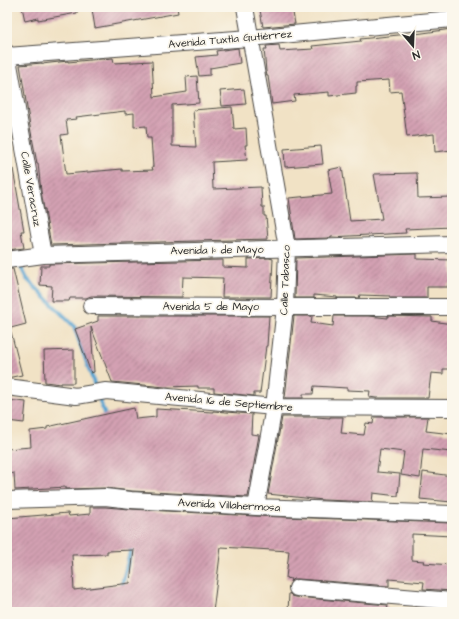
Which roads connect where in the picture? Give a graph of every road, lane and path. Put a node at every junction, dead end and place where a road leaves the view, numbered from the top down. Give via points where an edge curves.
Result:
1 (245, 7) edge
2 (452, 19) edge
3 (250, 38) junction
4 (7, 55) edge
5 (452, 244) edge
6 (287, 248) junction
7 (36, 256) junction
8 (9, 260) edge
9 (90, 306) dead end
10 (285, 307) junction
11 (452, 307) edge
12 (7, 387) edge
13 (274, 408) junction
14 (452, 408) edge
15 (7, 500) edge
16 (256, 507) junction
17 (452, 514) edge
18 (297, 588) dead end
19 (452, 601) edge

1 - 3 street, Calle Tabasco
2 - 3 street, Avenida Tuxtla Gutiérrez
3 - 4 street, Avenida Tuxtla Gutiérrez
3 - 6 street, Calle Tabasco
4 - 7 street, Calle Veracruz
5 - 6 street, Avenida 1º de Mayo
6 - 7 street, Avenida 1º de Mayo
6 - 10 street, Calle Tabasco
7 - 8 street, Avenida 1º de Mayo
9 - 10 street, Avenida 5 de Mayo
10 - 11 street, Avenida 5 de Mayo
10 - 13 street, Calle Tabasco
12 - 13 street, Avenida 16 de Septiembre via 76,396 106,391
13 - 14 street, Avenida 16 de Septiembre
13 - 16 street, Calle Tabasco
15 - 16 street, Avenida Villahermosa via 105,497
16 - 17 street, Avenida Villahermosa
18 - 19 street

